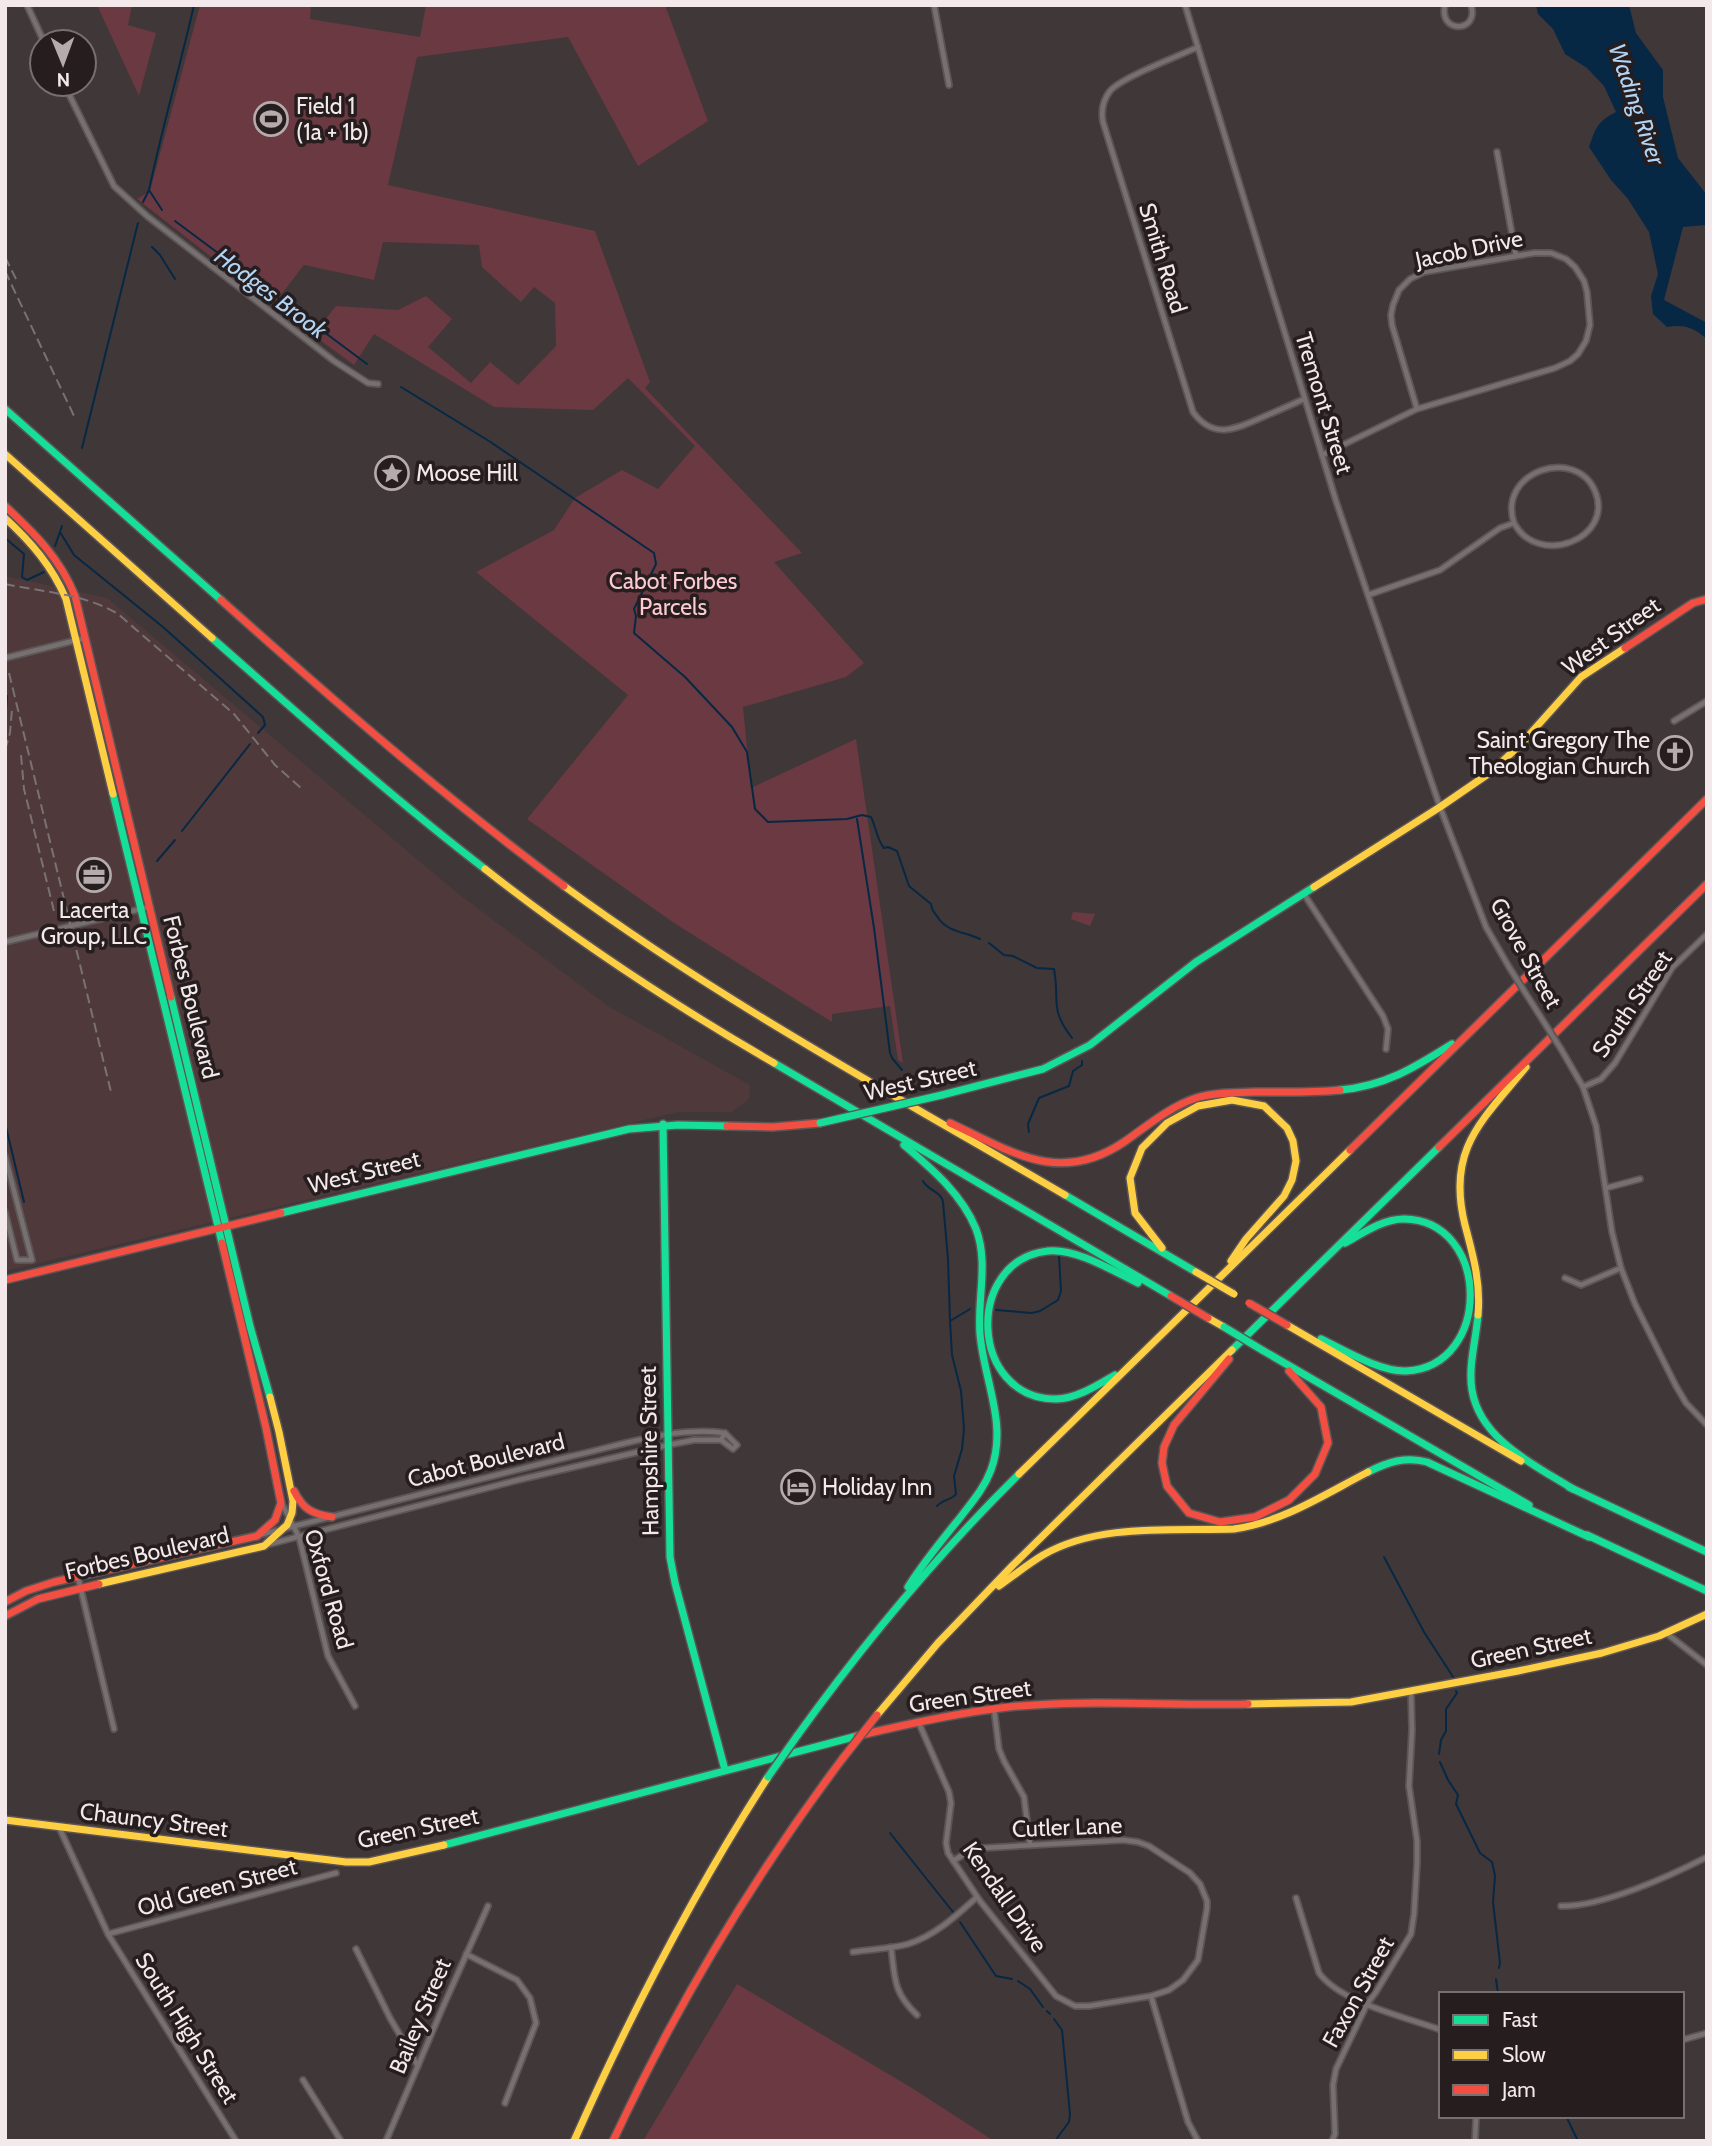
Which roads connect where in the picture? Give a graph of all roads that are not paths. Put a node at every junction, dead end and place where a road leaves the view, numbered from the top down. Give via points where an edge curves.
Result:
1 (27, 5) edge
2 (934, 5) edge
3 (1185, 5) edge
4 (1445, 5) edge
5 (1471, 5) edge
6 (38, 28) edge
7 (1198, 47) junction
8 (949, 85) dead end
9 (71, 98) edge
10 (1497, 152) dead end
11 (1516, 256) junction
12 (378, 384) dead end
13 (1305, 399) junction
14 (5, 409) edge
15 (1417, 409) junction
16 (5, 454) edge
17 (1322, 456) junction
18 (5, 506) edge
19 (5, 518) edge
20 (1514, 523) junction
21 (1368, 595) junction
22 (75, 596) junction
23 (65, 599) junction
24 (1707, 599) edge
25 (85, 638) junction
26 (76, 641) junction
27 (5, 658) edge
28 (1707, 701) edge
29 (1674, 721) dead end
30 (1707, 799) edge
31 (1440, 807) junction
32 (1707, 884) edge
33 (1304, 894) junction
34 (149, 907) junction
35 (140, 909) junction
36 (1707, 934) edge
37 (5, 942) edge
38 (1465, 1036) junction
39 (1544, 1044) junction
40 (1386, 1049) dead end
41 (1583, 1087) junction
42 (912, 1106) junction
43 (663, 1124) junction
44 (891, 1133) junction
45 (5, 1156) edge
46 (1640, 1180) dead end
47 (1605, 1188) junction
48 (5, 1212) edge
49 (222, 1226) junction
50 (1336, 1247) junction
51 (32, 1260) junction
52 (1621, 1268) junction
53 (35, 1272) junction
54 (1196, 1272) junction
55 (1224, 1273) junction
56 (1565, 1278) dead end
57 (5, 1280) edge
58 (1171, 1296) junction
59 (1287, 1325) junction
60 (1241, 1341) junction
61 (1262, 1350) junction
62 (1124, 1371) junction
63 (1707, 1425) edge
64 (725, 1433) junction
65 (668, 1434) junction
66 (721, 1440) junction
67 (668, 1445) junction
68 (290, 1485) junction
69 (1573, 1489) junction
70 (281, 1503) junction
71 (332, 1517) junction
72 (292, 1523) junction
73 (283, 1530) junction
74 (257, 1536) junction
75 (1589, 1536) junction
76 (299, 1537) junction
77 (264, 1546) junction
78 (1707, 1552) edge
79 (78, 1577) junction
80 (80, 1588) junction
81 (1707, 1591) edge
82 (5, 1602) edge
83 (890, 1615) junction
84 (1707, 1615) edge
85 (5, 1616) edge
86 (952, 1628) junction
87 (1666, 1633) junction
88 (1707, 1664) edge
89 (1411, 1692) junction
90 (355, 1706) dead end
91 (993, 1709) junction
92 (917, 1721) junction
93 (114, 1729) dead end
94 (725, 1770) junction
95 (5, 1820) edge
96 (59, 1827) junction
97 (1030, 1845) junction
98 (244, 1850) joint
99 (1707, 1857) edge
100 (953, 1861) junction
101 (336, 1873) dead end
102 (977, 1897) junction
103 (1296, 1898) dead end
104 (488, 1906) dead end
105 (1561, 1906) dead end
106 (108, 1934) junction
107 (891, 1947) junction
108 (356, 1949) dead end
109 (852, 1952) dead end
110 (466, 1954) junction
111 (1151, 1996) junction
112 (1367, 2004) junction
113 (917, 2015) dead end
114 (1439, 2029) edge
115 (1707, 2033) edge
116 (1684, 2039) edge
117 (418, 2066) junction
118 (303, 2080) dead end
119 (505, 2103) dead end
120 (1476, 2118) edge
121 (236, 2141) edge
122 (341, 2141) edge
123 (386, 2141) edge
124 (574, 2141) edge
125 (613, 2141) edge
126 (1198, 2141) edge
127 (1332, 2141) edge
128 (1475, 2141) edge

1 - 6 street
2 - 8 street
3 - 7 street, Tremont Street
4 - 5 street via 1445,19 1457,27 1470,21
7 - 13 street, Tremont Street
7 - 13 street, Smith Road via 1116,86 1105,99 1103,122 1197,417 1212,428 1230,430
9 - 12 street via 105,172 122,194 326,355 368,383
10 - 11 street
11 - 15 street, Jacob Drive via 1424,272 1399,290 1392,320
11 - 15 street, Jacob Drive via 1551,253 1578,271 1586,286 1590,320 1581,350 1560,366
13 - 17 street, Tremont Street
14 - 42 main road via 377,738 500,839 668,959
15 - 17 street, Jacob Drive
16 - 44 main road via 355,764 514,893 678,1006
17 - 21 street, Tremont Street
18 - 22 main road, Forbes Boulevard via 53,552
19 - 23 main road, Forbes Boulevard via 46,558
20 - 20 street via 1536,544 1572,541 1594,521 1595,491 1573,470 1537,472 1515,492
20 - 21 street via 1440,570
21 - 31 street, Tremont Street
22 - 23 street
22 - 25 main road, Forbes Boulevard
23 - 26 main road, Forbes Boulevard
24 - 31 main road, West Street via 1678,612 1581,677 1505,761
25 - 26 street
25 - 34 main road, Forbes Boulevard
26 - 27 street
26 - 35 main road, Forbes Boulevard
28 - 29 street
30 - 38 main road
31 - 33 main road, West Street
31 - 41 street, Grove Street, bridge via 1486,927
32 - 39 main road
33 - 40 street via 1383,1016 1388,1029
33 - 43 main road, West Street, bridge via 1190,967 1107,1033 1072,1055 1031,1072 821,1123 783,1128
34 - 35 street
34 - 49 main road, Forbes Boulevard
35 - 37 street
35 - 49 main road, Forbes Boulevard
36 - 41 street, South Street via 1672,968 1615,1063 1601,1079
38 - 42 main road via 1406,1073 1374,1085 1196,1098 1107,1153 1077,1163 1031,1159
38 - 55 main road
39 - 50 main road
39 - 69 main road via 1472,1135 1461,1160 1458,1189 1479,1289 1471,1377 1476,1408 1498,1439
41 - 47 street, Grove Street via 1599,1141
42 - 54 main road
43 - 49 main road, West Street
43 - 65 main road, Hampshire Street
44 - 58 main road
44 - 83 main road via 948,1185 976,1230 983,1263 979,1335 999,1433 995,1461 984,1486 922,1564
45 - 51 street
46 - 47 street
47 - 52 street, Grove Street
48 - 51 street via 17,1260
49 - 53 main road, West Street
49 - 68 main road, Forbes Boulevard
49 - 70 main road, Forbes Boulevard
50 - 59 main road via 1399,1220 1420,1220 1443,1230 1460,1251 1470,1283 1469,1316 1460,1342 1433,1365 1398,1370
50 - 60 main road
51 - 53 street
52 - 56 street via 1581,1285
52 - 63 street, Grove Street via 1676,1386
53 - 57 main road, West Street
54 - 55 main road via 1164,1250 1141,1225 1130,1200 1131,1173 1144,1145 1170,1120 1199,1105 1232,1101 1262,1107 1280,1119 1293,1141 1295,1167 1286,1193
54 - 59 main road, bridge
55 - 62 main road
58 - 61 main road, bridge
58 - 62 main road via 1056,1251 1024,1257 1000,1277 990,1301 988,1336 995,1365 1013,1386 1036,1397 1061,1398
59 - 69 main road
60 - 61 main road via 1174,1425 1164,1447 1163,1470 1169,1491 1197,1516 1233,1521 1274,1511 1300,1492 1324,1456 1328,1431 1319,1401
60 - 86 main road
61 - 75 main road
62 - 83 main road via 975,1519
64 - 65 street, Cabot Boulevard
64 - 66 street
64 - 66 street via 737,1445 733,1449
65 - 67 main road, Hampshire Street
65 - 71 street, Cabot Boulevard
66 - 67 street, Cabot Boulevard
67 - 76 street, Cabot Boulevard
67 - 94 main road, Hampshire Street via 670,1557
68 - 71 main road via 304,1509
68 - 72 main road, Forbes Boulevard
69 - 78 main road
70 - 72 street, Forbes Boulevard
70 - 74 main road, Forbes Boulevard via 275,1520
71 - 72 street, Cabot Boulevard
72 - 73 main road, Forbes Boulevard
72 - 76 street, Oxford Road
73 - 74 street
73 - 77 main road, Forbes Boulevard
74 - 79 main road, Forbes Boulevard
75 - 81 main road
75 - 86 main road via 1433,1464 1400,1460 1258,1525 1234,1530 1115,1532 1075,1540 1025,1566
76 - 77 street, Cabot Boulevard
76 - 90 street, Oxford Road via 327,1651
77 - 80 main road, Forbes Boulevard
79 - 80 street
79 - 82 main road, Forbes Boulevard via 42,1585
80 - 85 main road, Forbes Boulevard via 38,1599
80 - 93 street
83 - 124 main road, bridge via 797,1736 715,1860 618,2040
84 - 87 main road, Green Street
86 - 125 main road, bridge via 843,1758 772,1856 666,2032
87 - 88 street
87 - 89 main road, Green Street via 1602,1653
89 - 91 main road, Green Street via 1351,1702
89 - 112 street, Faxon Street via 1409,1786 1418,1863 1414,1914 1410,1934
91 - 92 main road, Green Street
91 - 97 street via 999,1749 1024,1797
92 - 94 main road, Green Street
92 - 100 street, Kendall Drive via 949,1792 946,1843
94 - 98 main road, Green Street via 377,1861 346,1862
95 - 96 main road, Chauncy Street
96 - 98 main road, Chauncy Street
96 - 106 street, Chauncy Street
97 - 100 street, Cutler Lane via 983,1848
97 - 111 street, Cutler Lane via 1139,1842 1190,1873 1199,1884 1207,1910 1198,1960 1183,1980
99 - 105 street via 1605,1898
100 - 102 street, Kendall Drive
101 - 106 street, Old Green Street
102 - 107 street via 922,1939
102 - 111 street, Kendall Drive via 1065,2002 1089,2006
103 - 112 street via 1319,1973 1335,1989
104 - 110 street, Bailey Street
106 - 121 street, South High Street
107 - 109 street
107 - 113 street via 897,1989
108 - 117 street
110 - 117 street, Bailey Street
110 - 119 street via 516,1980 530,1998 536,2023
111 - 126 street via 1188,2122
112 - 114 street
112 - 127 street, Faxon Street via 1336,2068
115 - 116 street
117 - 123 street, Bailey Street
118 - 122 street
120 - 128 street

